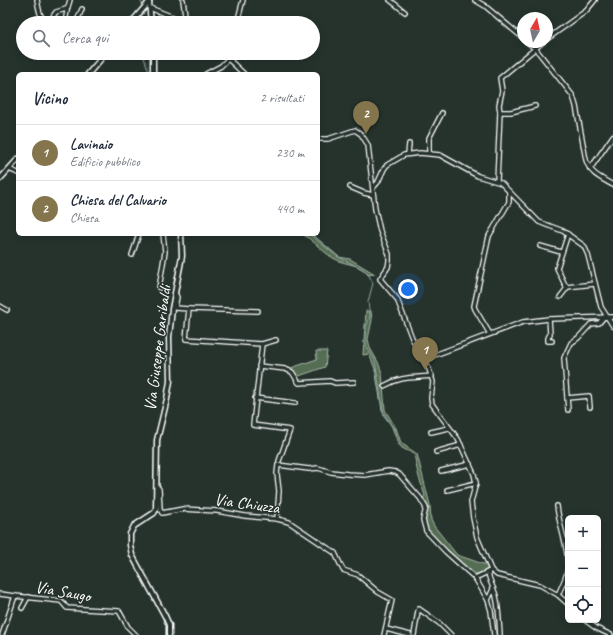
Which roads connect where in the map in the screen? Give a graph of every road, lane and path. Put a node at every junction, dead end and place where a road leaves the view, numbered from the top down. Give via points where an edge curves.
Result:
1 (38, 0) edge
2 (70, 0) edge
3 (183, 0) edge
4 (243, 0) edge
5 (390, 0) edge
6 (475, 0) edge
7 (595, 0) edge
8 (149, 1) edge
9 (150, 8) junction
10 (82, 9) dead end
11 (67, 10) junction
12 (142, 10) junction
13 (405, 12) dead end
14 (41, 16) edge
15 (54, 16) edge
16 (66, 16) edge
17 (79, 16) edge
18 (136, 16) edge
19 (151, 16) edge
20 (171, 16) edge
21 (186, 16) edge
22 (239, 16) edge
23 (517, 33) edge
24 (553, 36) edge
25 (535, 48) joint
26 (100, 60) edge
27 (153, 60) edge
28 (226, 60) edge
29 (228, 60) edge
30 (231, 60) edge
31 (222, 65) junction
32 (90, 72) edge
33 (153, 72) edge
34 (210, 72) edge
35 (242, 72) edge
36 (534, 106) dead end
37 (500, 112) junction
38 (442, 113) dead end
39 (613, 136) edge
40 (320, 139) edge
41 (409, 144) dead end
42 (429, 153) junction
43 (408, 154) junction
44 (16, 162) edge
45 (10, 169) junction
46 (590, 169) junction
47 (16, 172) edge
48 (0, 179) edge
49 (497, 182) junction
50 (613, 185) edge
51 (350, 186) dead end
52 (372, 188) junction
53 (373, 195) junction
54 (511, 199) junction
55 (568, 234) junction
56 (138, 236) edge
57 (163, 236) edge
58 (181, 236) edge
59 (540, 246) dead end
60 (562, 252) junction
61 (132, 255) dead end
62 (595, 284) junction
63 (159, 288) dead end
64 (567, 288) junction
65 (175, 293) junction
66 (560, 297) dead end
67 (0, 306) edge
68 (189, 309) junction
69 (7, 310) dead end
70 (258, 311) dead end
71 (604, 315) junction
72 (613, 317) edge
73 (549, 319) junction
74 (613, 326) edge
75 (490, 334) junction
76 (276, 340) dead end
77 (552, 341) dead end
78 (262, 344) junction
79 (424, 359) junction
80 (259, 366) junction
81 (432, 376) junction
82 (354, 382) dead end
83 (384, 386) dead end
84 (255, 398) junction
85 (567, 398) junction
86 (295, 403) dead end
87 (590, 407) dead end
88 (568, 410) dead end
89 (449, 428) junction
90 (431, 432) dead end
91 (461, 445) junction
92 (436, 452) dead end
93 (279, 461) dead end
94 (470, 464) junction
95 (442, 471) dead end
96 (476, 484) junction
97 (157, 487) junction
98 (447, 490) dead end
99 (557, 506) dead end
100 (277, 519) junction
101 (449, 556) dead end
102 (460, 566) junction
103 (490, 571) junction
104 (475, 578) junction
105 (493, 589) junction
106 (0, 594) edge
107 (558, 595) junction
108 (15, 596) junction
109 (28, 598) junction
110 (488, 600) junction
111 (565, 601) edge
112 (22, 608) dead end
113 (589, 623) edge
114 (386, 629) junction
115 (2, 635) edge
116 (136, 635) edge
117 (169, 635) edge
118 (384, 635) edge
119 (410, 635) edge
120 (414, 635) edge
121 (451, 635) edge
122 (494, 635) edge
123 (500, 635) edge
124 (611, 635) edge

1 - 14 street
2 - 11 street
3 - 21 street
4 - 22 street
5 - 13 street
6 - 23 street
7 - 24 street via 586,11
8 - 9 main road
8 - 12 main road
9 - 12 main road
9 - 19 main road
9 - 20 street
10 - 17 street
11 - 15 street via 56,12
11 - 16 street
12 - 18 main road
25 - 37 street via 500,78
25 - 46 street via 573,96
26 - 32 main road
27 - 33 main road
28 - 31 street
29 - 31 street via 227,64
30 - 35 street
31 - 34 street
36 - 37 street
37 - 49 street
38 - 42 street via 429,138
39 - 46 street
40 - 52 street via 328,139 352,130 359,132 368,145
41 - 43 street
42 - 43 street
42 - 49 street via 440,155 478,176
43 - 52 street via 385,167
44 - 45 main road
45 - 47 street
45 - 48 main road
46 - 50 street
49 - 54 street via 509,191
51 - 53 street
52 - 53 street
53 - 79 street via 377,219 389,258 388,267 380,279 397,299
54 - 55 street via 517,199 539,222
54 - 75 street via 489,236 474,301 474,309
55 - 60 street
55 - 62 street via 586,249
56 - 61 street
57 - 63 street via 165,252
58 - 65 main road, Via Giuseppe Garibaldi via 182,256
59 - 60 street
60 - 64 street via 557,268
62 - 64 street
62 - 71 street
64 - 66 street
65 - 68 street via 175,308
65 - 97 main road, Via Giuseppe Garibaldi via 169,337 170,381 157,440
67 - 69 street
68 - 70 street
68 - 78 street via 186,339
71 - 72 street
71 - 73 street
71 - 74 street
71 - 85 street via 599,323 588,326 569,345 563,361
73 - 75 street via 523,322
73 - 77 street via 548,341
75 - 79 street
76 - 78 street
78 - 80 street
79 - 81 street
80 - 82 street via 285,369 292,372 299,383
80 - 84 street
81 - 83 street via 396,379
81 - 89 street via 432,404
84 - 86 street
84 - 93 street via 253,425 290,430
85 - 87 street via 589,396
85 - 88 street
89 - 90 street
89 - 91 street
91 - 92 street
91 - 94 street
94 - 95 street
94 - 96 street
96 - 98 street
96 - 103 street via 472,502 473,522
97 - 100 street, Via Chiuzza via 160,489 162,513 183,509
97 - 117 main road, Via Giuseppe Garibaldi via 155,511 134,526 130,534 130,545 132,555 167,619
99 - 107 street via 568,550 567,572
100 - 102 street via 279,465 358,475 394,472 421,500 426,510 423,520 426,531
100 - 114 street, Via Chiuzza via 289,522 331,549 343,570 358,575 392,600
101 - 102 street
102 - 104 street
103 - 104 street
103 - 105 street via 489,579
103 - 107 street via 497,575 534,583
104 - 110 street
105 - 110 street
105 - 123 street via 499,613
106 - 108 street
107 - 111 street
108 - 109 street, Via Saugo
108 - 115 street, Via Saugo
109 - 112 street
109 - 116 street, Via Saugo via 61,601 67,608 119,611
110 - 122 street
113 - 124 street
114 - 118 street, Via Chiuzza
114 - 119 street
120 - 121 street via 419,609 434,618

